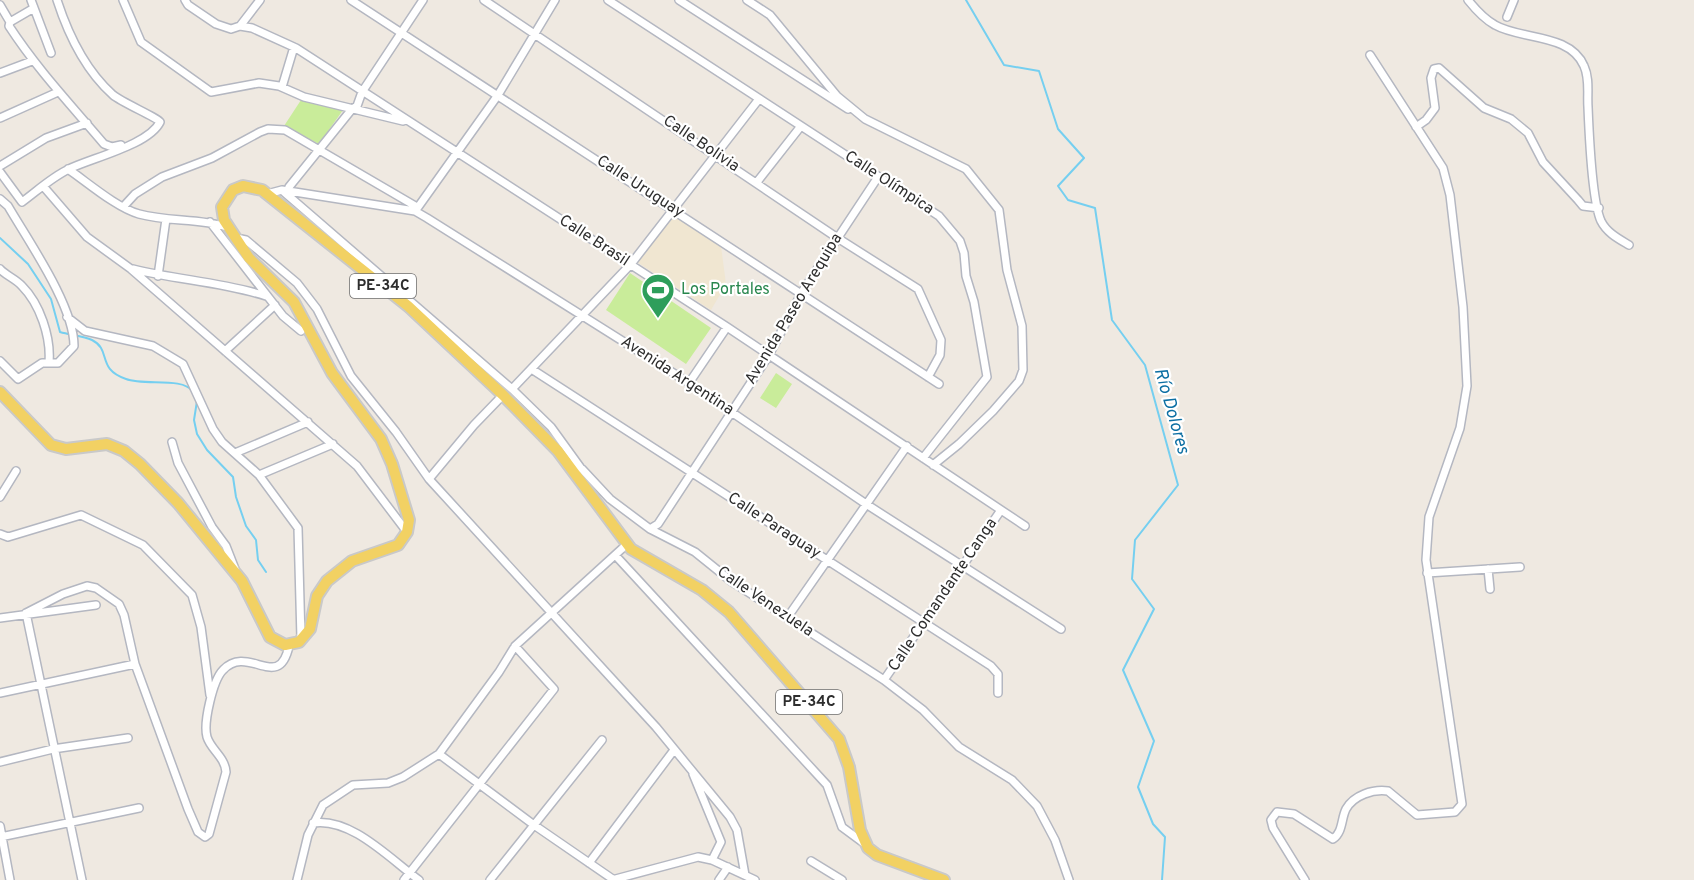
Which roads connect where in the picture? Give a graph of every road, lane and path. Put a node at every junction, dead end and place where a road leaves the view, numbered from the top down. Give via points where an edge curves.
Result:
1 (31, 0) edge
2 (57, 0) edge
3 (123, 0) edge
4 (185, 0) edge
5 (260, 0) edge
6 (351, 0) edge
7 (423, 0) edge
8 (484, 0) edge
9 (555, 0) edge
10 (608, 0) edge
11 (679, 0) edge
12 (747, 0) edge
13 (1468, 0) edge
14 (1514, 0) edge
15 (0, 5) edge
16 (34, 8) junction
17 (1507, 17) dead end
18 (10, 22) junction
19 (240, 26) junction
20 (403, 32) junction
21 (534, 33) junction
22 (294, 47) junction
23 (51, 54) dead end
24 (1370, 55) dead end
25 (32, 61) junction
26 (0, 73) edge
27 (282, 87) junction
28 (58, 92) junction
29 (362, 92) junction
30 (498, 95) junction
31 (759, 99) junction
32 (352, 109) junction
33 (0, 118) edge
34 (865, 119) junction
35 (409, 122) junction
36 (87, 123) junction
37 (801, 126) junction
38 (1416, 127) junction
39 (130, 143) junction
40 (320, 150) junction
41 (457, 152) junction
42 (716, 154) junction
43 (0, 166) edge
44 (68, 170) junction
45 (0, 172) edge
46 (878, 177) junction
47 (757, 182) junction
48 (43, 186) junction
49 (286, 189) junction
50 (267, 195) junction
51 (0, 199) edge
52 (124, 206) junction
53 (1599, 208) junction
54 (416, 209) junction
55 (674, 209) junction
56 (166, 219) junction
57 (210, 222) junction
58 (227, 227) junction
59 (234, 237) junction
60 (836, 237) junction
61 (1629, 245) dead end
62 (631, 264) junction
63 (131, 268) junction
64 (0, 269) edge
65 (158, 276) junction
66 (802, 292) junction
67 (267, 296) junction
68 (274, 305) junction
69 (583, 315) junction
70 (67, 317) junction
71 (727, 327) junction
72 (301, 331) dead end
73 (225, 351) junction
74 (769, 355) junction
75 (0, 361) edge
76 (49, 362) junction
77 (533, 370) junction
78 (928, 376) junction
79 (689, 383) junction
80 (939, 384) dead end
81 (508, 392) junction
82 (3, 397) edge
83 (731, 412) junction
84 (308, 422) junction
85 (172, 442) dead end
86 (333, 444) junction
87 (907, 446) junction
88 (235, 453) junction
89 (923, 458) junction
90 (568, 463) junction
91 (933, 465) junction
92 (582, 469) junction
93 (16, 471) dead end
94 (692, 473) junction
95 (259, 475) junction
96 (429, 479) junction
97 (0, 497) edge
98 (866, 504) junction
99 (1001, 510) junction
100 (1025, 526) dead end
101 (650, 529) junction
102 (407, 532) junction
103 (0, 534) edge
104 (626, 545) junction
105 (616, 556) junction
106 (826, 559) junction
107 (961, 565) junction
108 (1520, 567) dead end
109 (1488, 569) junction
110 (1427, 573) junction
111 (237, 574) junction
112 (1490, 589) dead end
113 (96, 605) dead end
114 (26, 613) junction
115 (550, 613) junction
116 (0, 618) edge
117 (787, 618) junction
118 (924, 625) junction
119 (1061, 629) dead end
120 (301, 640) junction
121 (515, 645) junction
122 (289, 646) junction
123 (135, 664) junction
124 (884, 680) junction
125 (42, 683) junction
126 (0, 693) edge
127 (998, 693) dead end
128 (210, 700) junction
129 (128, 738) dead end
130 (602, 740) dead end
131 (53, 749) junction
132 (674, 750) junction
133 (440, 754) junction
134 (0, 762) edge
135 (690, 766) junction
136 (479, 784) junction
137 (139, 808) dead end
138 (68, 823) junction
139 (313, 823) junction
140 (534, 825) junction
141 (0, 826) edge
142 (1, 837) edge
143 (865, 844) junction
144 (712, 860) junction
145 (811, 861) dead end
146 (589, 863) junction
147 (728, 867) junction
148 (410, 873) junction
149 (744, 875) junction
150 (10, 880) edge
151 (81, 880) edge
152 (297, 880) edge
153 (404, 880) edge
154 (419, 880) edge
155 (490, 880) edge
156 (613, 880) edge
157 (719, 880) edge
158 (755, 880) edge
159 (842, 880) edge
160 (944, 880) edge
161 (1069, 880) edge
162 (1305, 880) edge

1 - 16 street
2 - 39 street via 71,38 99,79 112,94 132,108 156,116 160,122 155,130
3 - 27 street via 141,42 211,92 259,83
4 - 19 street, Calle Brasil via 216,24 231,29
5 - 19 street
6 - 20 street, Calle Uruguay
7 - 20 street
8 - 21 street, Calle Bolivia
9 - 21 street
10 - 31 street, Calle Olímpica
11 - 34 street
12 - 34 street via 770,15 837,96
13 - 53 street via 1495,26 1569,49 1581,60 1587,76
14 - 17 street
15 - 18 street
16 - 18 street
16 - 23 street
18 - 25 street
19 - 22 street, Calle Brasil
20 - 29 street
20 - 30 street, Calle Uruguay
21 - 30 street
21 - 42 street, Calle Bolivia
22 - 27 street
22 - 29 street, Calle Brasil
24 - 38 street
25 - 26 street
25 - 28 street
27 - 32 street
28 - 33 street
28 - 36 street
29 - 32 street
29 - 35 street, Calle Brasil
30 - 41 street
30 - 55 street, Calle Uruguay
31 - 37 street, Calle Olímpica
31 - 42 street
32 - 35 street
32 - 40 street
34 - 91 street via 966,169 999,210 1007,270 1022,326 1024,355 1019,381 959,444
35 - 41 street, Calle Brasil
36 - 39 street via 104,144 112,147
36 - 43 street via 46,138
37 - 46 street, Calle Olímpica
37 - 47 street
38 - 53 street via 1435,108 1432,73 1439,69 1484,108 1511,119 1528,133 1542,162 1583,206
38 - 110 street via 1443,168 1450,195 1467,386 1460,428 1429,517
39 - 44 street
40 - 49 street
40 - 52 street via 285,130 268,129 212,158 162,177
40 - 54 street
41 - 54 street
41 - 62 street, Calle Brasil
42 - 47 street, Calle Bolivia
42 - 55 street
44 - 48 street
44 - 52 street
45 - 48 street via 22,202
46 - 60 street, Avenida Paseo Arequipa
46 - 89 street, Calle Olímpica via 939,216 960,241 987,371 986,382
47 - 60 street, Calle Bolivia
48 - 63 street via 87,237
49 - 50 street, Avenida Argentina
49 - 54 street, Avenida Argentina
49 - 81 street
50 - 58 main road, PE-34C via 252,187 233,190 222,207
50 - 81 main road, PE-34C via 408,306
51 - 70 street via 34,250
52 - 56 street via 137,214
53 - 61 street via 1601,222
54 - 69 street, Avenida Argentina
55 - 62 street
55 - 66 street, Calle Uruguay
56 - 57 street
56 - 65 street
57 - 58 street
57 - 67 street
58 - 59 main road
59 - 96 street via 246,240 297,283 351,376
59 - 102 main road via 249,258 294,302 332,373 381,439 406,511
60 - 66 street, Avenida Paseo Arequipa
60 - 78 street, Calle Bolivia via 918,289 942,348
62 - 69 street
62 - 71 street, Calle Brasil
63 - 65 street
63 - 73 street
64 - 76 street via 25,288 38,309 50,351
65 - 67 street via 238,287
66 - 74 street, Avenida Paseo Arequipa
66 - 78 street, Calle Uruguay
67 - 68 street
68 - 72 street
68 - 73 street
69 - 77 street
69 - 79 street, Avenida Argentina
70 - 76 street via 74,346 58,363
70 - 88 street via 85,331 153,346 183,364 213,429
71 - 74 street, Calle Brasil
71 - 79 street
73 - 84 street
74 - 83 street, Avenida Paseo Arequipa
74 - 87 street, Calle Brasil
75 - 76 street via 18,379
77 - 81 street
77 - 94 street, Calle Paraguay
78 - 80 street, Calle Uruguay
79 - 83 street, Avenida Argentina
81 - 90 main road, PE-34C
81 - 92 street via 551,427
81 - 96 street via 474,424
82 - 111 main road via 51,445 66,449 107,444 132,457 162,485
83 - 94 street, Avenida Paseo Arequipa
83 - 98 street, Avenida Argentina
84 - 86 street
84 - 88 street
85 - 111 street via 178,463 226,546
86 - 95 street
86 - 102 street via 366,475
87 - 89 street, Calle Brasil
87 - 98 street
88 - 95 street
89 - 91 street, Calle Brasil
90 - 92 street, Calle Venezuela
90 - 104 main road, PE-34C
91 - 99 street, Calle Brasil
92 - 101 street, Calle Venezuela via 610,499
93 - 97 street
94 - 101 street, Avenida Paseo Arequipa via 658,524
94 - 106 street, Calle Paraguay
95 - 120 street via 298,528
96 - 115 street
98 - 106 street
98 - 107 street, Avenida Argentina
99 - 100 street, Calle Brasil
99 - 107 street, Calle Comandante Canga
101 - 117 street, Calle Venezuela via 695,552
102 - 120 main road via 398,545 352,561 327,581 317,596 310,629
103 - 128 street via 8,537 81,515 143,545 196,602
104 - 105 street
104 - 143 main road, PE-34C via 721,604 832,728 847,758
105 - 115 street
105 - 143 street via 827,785 842,826
106 - 117 street
106 - 118 street, Calle Paraguay
107 - 118 street, Calle Comandante Canga
107 - 119 street, Avenida Argentina
108 - 109 street
109 - 110 street
109 - 112 street
110 - 162 street via 1462,804 1455,812 1417,815 1388,791 1366,793 1347,808 1340,831 1333,839 1294,814 1277,812 1271,820 1273,828
111 - 122 main road via 267,634
113 - 114 street via 45,614
114 - 116 street
114 - 123 street via 63,594 87,586 96,588 119,604
114 - 125 street
115 - 121 street
115 - 132 street
117 - 124 street, Calle Venezuela
118 - 124 street, Calle Comandante Canga
118 - 127 street, Calle Paraguay via 996,670
120 - 122 main road
121 - 133 street
121 - 136 street via 554,689
122 - 128 street via 285,660 278,666 264,668 247,660 234,662 218,677
123 - 125 street
123 - 128 street via 198,832 205,837 226,772 226,764 207,739
124 - 161 street, Calle Venezuela via 923,710 959,747 1012,780 1037,806 1055,840
125 - 126 street
125 - 131 street
129 - 131 street
130 - 140 street
131 - 134 street
131 - 138 street
132 - 135 street
132 - 146 street
133 - 136 street
133 - 139 street via 420,769 388,783 353,785 323,805
135 - 144 street via 721,842
135 - 149 street via 737,830
136 - 140 street
136 - 148 street
137 - 138 street
138 - 142 street
138 - 151 street
139 - 148 street via 326,821 357,834
139 - 152 street
140 - 146 street
140 - 155 street
141 - 142 street
142 - 150 street
143 - 160 main road via 877,855
144 - 147 street
144 - 156 street via 686,859
145 - 159 street
146 - 156 street
147 - 149 street
147 - 157 street
148 - 153 street
148 - 154 street
149 - 158 street

